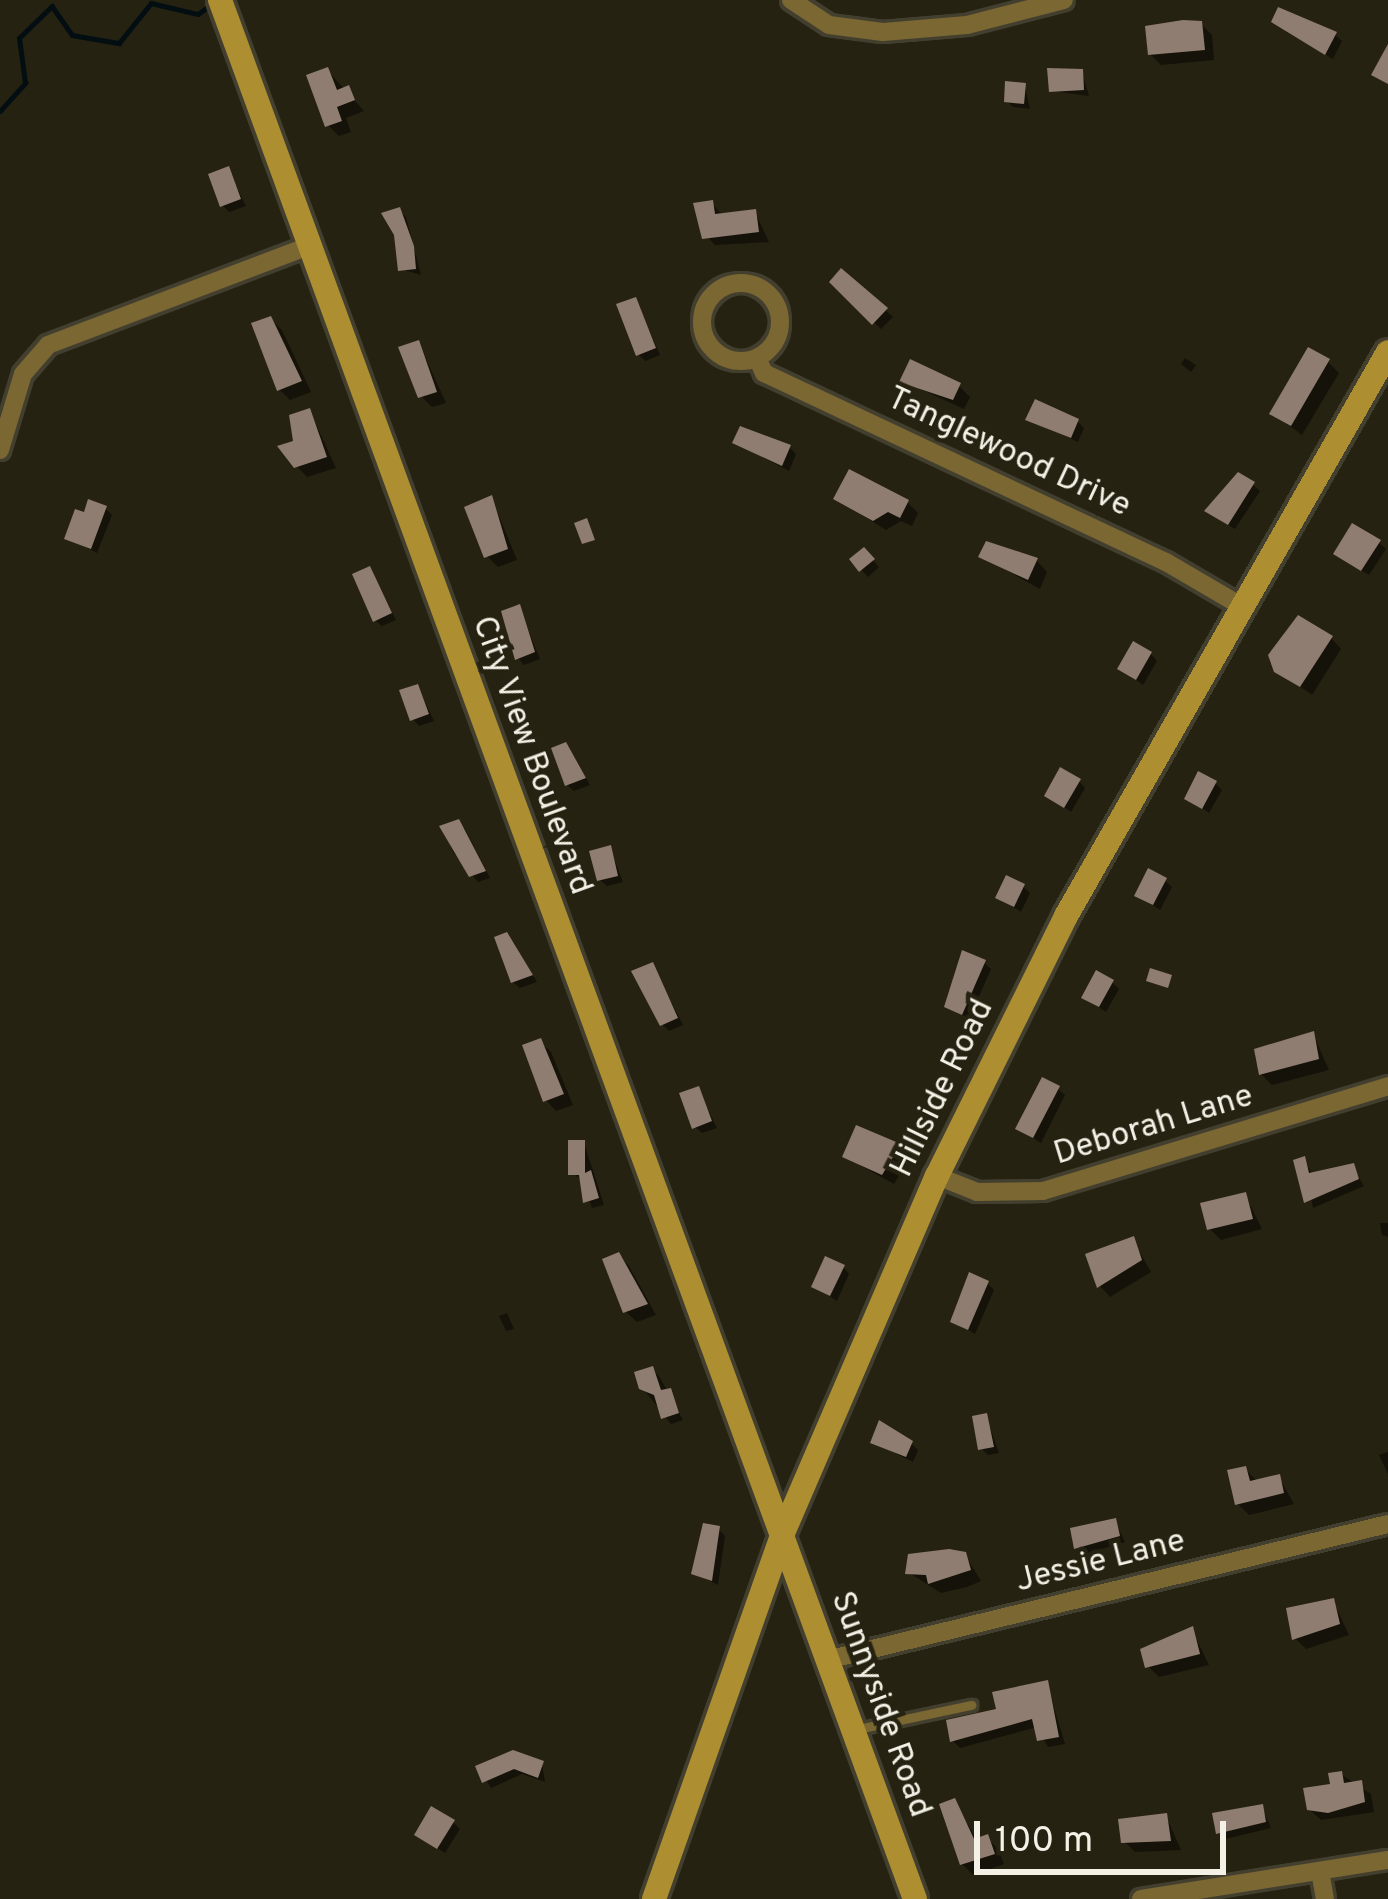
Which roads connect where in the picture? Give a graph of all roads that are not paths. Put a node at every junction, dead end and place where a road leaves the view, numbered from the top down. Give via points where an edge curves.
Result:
1 (791, 0) edge
2 (1064, 0) edge
3 (222, 7) edge
4 (306, 247) junction
5 (1388, 352) edge
6 (757, 358) junction
7 (0, 450) edge
8 (1238, 604) junction
9 (1388, 1086) edge
10 (937, 1176) junction
11 (1388, 1524) edge
12 (783, 1533) junction
13 (827, 1660) junction
14 (971, 1705) dead end
15 (853, 1730) junction
16 (1388, 1860) edge
17 (1320, 1870) junction
18 (654, 1899) edge
19 (915, 1899) edge
20 (1142, 1899) edge
21 (1325, 1899) edge

1 - 2 street via 829,25 883,32 979,23
3 - 4 street, City View Boulevard
4 - 7 street via 48,345 23,374
4 - 12 street, City View Boulevard
5 - 8 street, Hillside Road
6 - 6 street, Tanglewood Drive via 776,340 775,303 756,286 730,285 709,299 704,335 731,360
6 - 8 street, Tanglewood Drive via 764,373 1166,562
8 - 10 street, Hillside Road via 1066,916
9 - 10 street, Deborah Lane via 1043,1192 977,1192
10 - 12 street, Hillside Road
11 - 13 street, Jessie Lane
12 - 13 street, Sunnyside Road
12 - 18 street, Hillside Road
13 - 15 street, Sunnyside Road
14 - 15 lane
15 - 19 street, Sunnyside Road
16 - 17 street
17 - 20 street
17 - 21 street

